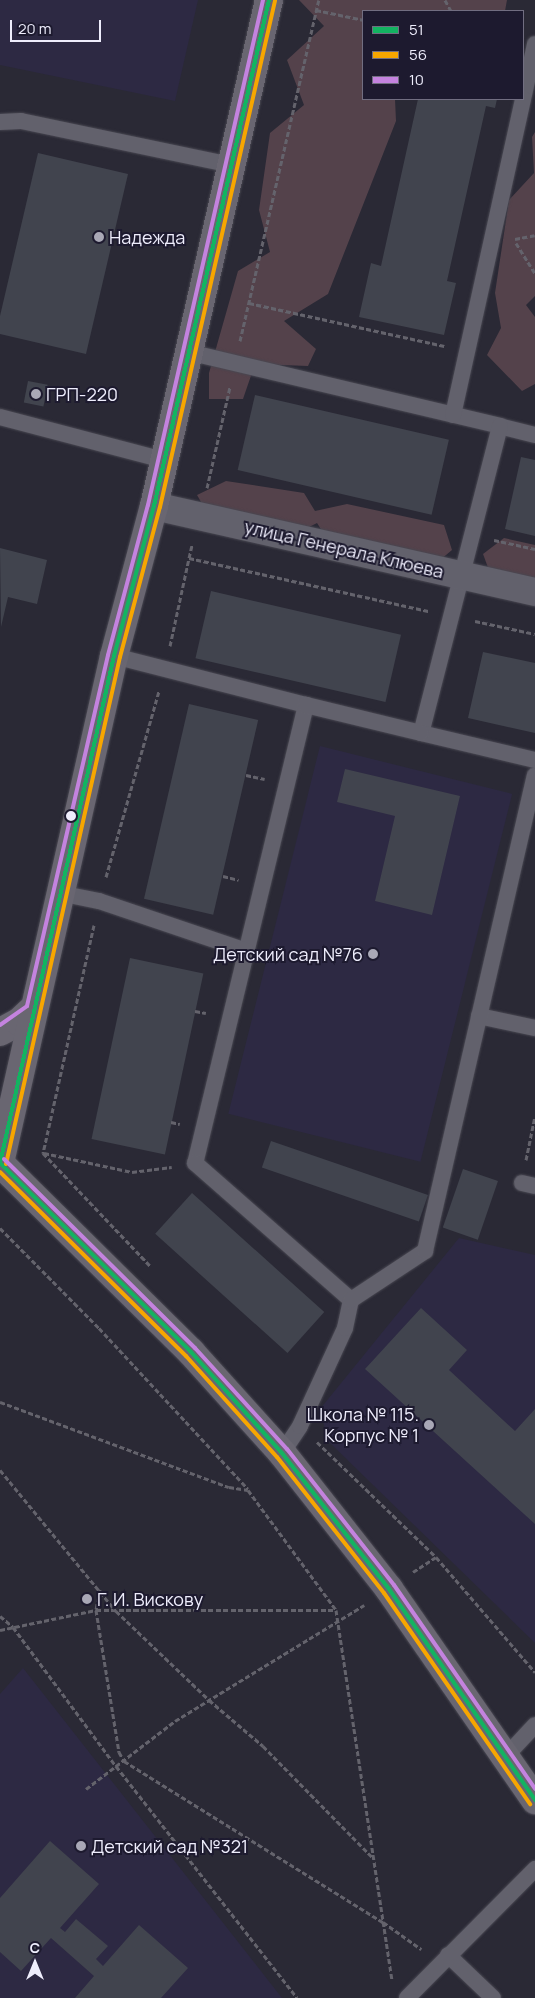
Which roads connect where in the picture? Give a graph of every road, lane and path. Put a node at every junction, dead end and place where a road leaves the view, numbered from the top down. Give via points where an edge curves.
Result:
1 (269, 0) edge
2 (319, 0) edge
3 (316, 10) junction
4 (362, 20) edge
5 (535, 44) edge
6 (525, 88) edge
7 (522, 100) edge
8 (0, 122) edge
9 (231, 165) junction
10 (249, 303) junction
11 (467, 351) junction
12 (188, 352) junction
13 (235, 363) junction
14 (453, 415) junction
15 (0, 417) edge
16 (500, 426) junction
17 (535, 435) edge
18 (164, 460) junction
19 (154, 506) junction
20 (200, 517) junction
21 (472, 534) junction
22 (535, 549) edge
23 (188, 558) junction
24 (461, 576) junction
25 (535, 592) edge
26 (450, 615) junction
27 (535, 634) edge
28 (114, 656) junction
29 (166, 669) junction
30 (306, 705) junction
31 (421, 732) junction
32 (535, 760) edge
33 (535, 776) edge
34 (59, 893) junction
35 (247, 951) junction
36 (32, 1009) junction
37 (479, 1016) junction
38 (535, 1028) edge
39 (0, 1032) edge
40 (535, 1116) edge
41 (43, 1153) dead end
42 (0, 1163) edge
43 (195, 1163) junction
44 (528, 1184) edge
45 (0, 1228) edge
46 (351, 1300) junction
47 (0, 1402) edge
48 (282, 1453) junction
49 (0, 1470) edge
50 (248, 1490) junction
51 (436, 1557) dead end
52 (100, 1589) junction
53 (389, 1589) junction
54 (96, 1610) junction
55 (336, 1610) junction
56 (116, 1611) junction
57 (0, 1616) edge
58 (338, 1620) junction
59 (13, 1627) junction
60 (0, 1630) edge
61 (209, 1700) junction
62 (535, 1725) edge
63 (506, 1756) junction
64 (124, 1761) junction
65 (116, 1766) junction
66 (86, 1789) dead end
67 (535, 1800) edge
68 (373, 1858) junction
69 (535, 1869) edge
70 (383, 1922) junction
71 (448, 1955) junction
72 (393, 1988) dead end
73 (297, 1998) edge
74 (407, 1998) edge
75 (494, 1998) edge

1 - 9 street
2 - 3 path
3 - 4 path
3 - 10 path
5 - 6 lane
7 - 11 lane
8 - 9 lane via 21,121
9 - 12 street
10 - 11 path
10 - 13 path
11 - 14 lane
12 - 13 lane
12 - 18 street
13 - 14 lane
13 - 20 path
14 - 16 lane
15 - 18 lane
16 - 17 lane
16 - 21 lane
18 - 19 street
19 - 20 street, улица Генерала Клюева
19 - 28 street
20 - 23 path
20 - 24 street, улица Генерала Клюева
21 - 22 path
21 - 24 lane
23 - 26 path
23 - 29 path
24 - 25 street, улица Генерала Клюева
24 - 26 lane
26 - 27 path
26 - 31 lane
28 - 29 lane
28 - 34 street
29 - 30 lane
30 - 31 lane
30 - 35 lane
31 - 32 lane
33 - 37 lane
34 - 35 lane via 99,901
34 - 36 street
35 - 43 lane
36 - 39 street via 19,1022
36 - 42 street
37 - 38 lane
37 - 46 lane via 425,1250
40 - 44 path
41 - 43 path via 132,1172
42 - 48 street via 191,1352
43 - 46 lane
45 - 50 path via 99,1328
46 - 48 lane via 345,1328 300,1426
47 - 50 path via 229,1487
48 - 53 street
49 - 52 path
50 - 55 path
51 - 53 path
52 - 54 path
52 - 56 path
53 - 58 path
53 - 63 street
54 - 56 path
54 - 59 path
54 - 64 path via 119,1752
55 - 56 path
55 - 58 path
56 - 61 path
57 - 59 path
58 - 61 path
58 - 68 path
59 - 60 path
59 - 65 path
61 - 64 path via 175,1720
61 - 68 path via 263,1746
62 - 63 lane
63 - 67 street
64 - 65 path
64 - 70 path
65 - 66 path
65 - 73 path
68 - 70 path
69 - 71 lane
70 - 71 path via 427,1953
70 - 72 path
71 - 74 lane
71 - 75 lane

